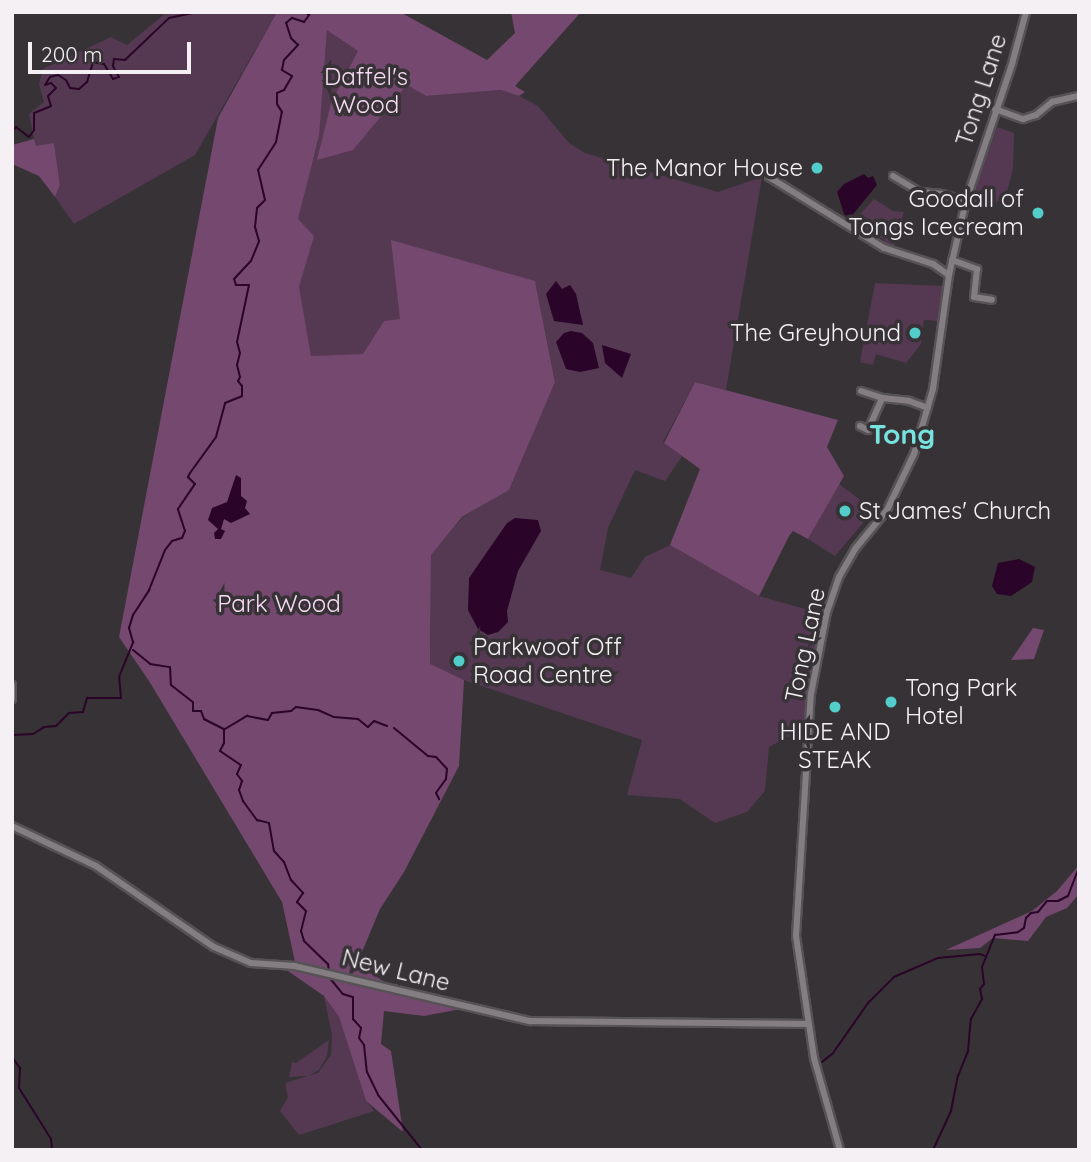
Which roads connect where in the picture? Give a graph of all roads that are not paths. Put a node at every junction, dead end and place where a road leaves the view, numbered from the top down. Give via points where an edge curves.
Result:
1 (1026, 12) edge
2 (1079, 96) edge
3 (995, 109) junction
4 (893, 176) dead end
5 (769, 177) dead end
6 (966, 201) junction
7 (952, 260) junction
8 (949, 275) junction
9 (992, 300) dead end
10 (862, 391) dead end
11 (881, 398) junction
12 (928, 408) junction
13 (860, 426) dead end
14 (12, 685) edge
15 (12, 699) edge
16 (12, 826) edge
17 (808, 1024) junction
18 (840, 1150) edge

1 - 3 street, Tong Lane
2 - 3 street via 1052,102 1023,119
3 - 6 street, Tong Lane
4 - 6 street via 920,192
5 - 8 street via 884,248 933,264
6 - 7 street, Tong Lane
7 - 8 street, Tong Lane
7 - 9 street via 977,269 974,297
8 - 12 street, Tong Lane
10 - 11 street
11 - 12 street
11 - 13 street via 868,430
12 - 17 street, Tong Lane via 898,489 850,555 839,578 811,694 795,916
14 - 15 street
16 - 17 street, New Lane via 96,866 225,954 264,965 295,966 530,1021
17 - 18 street, Tong Lane via 821,1090

